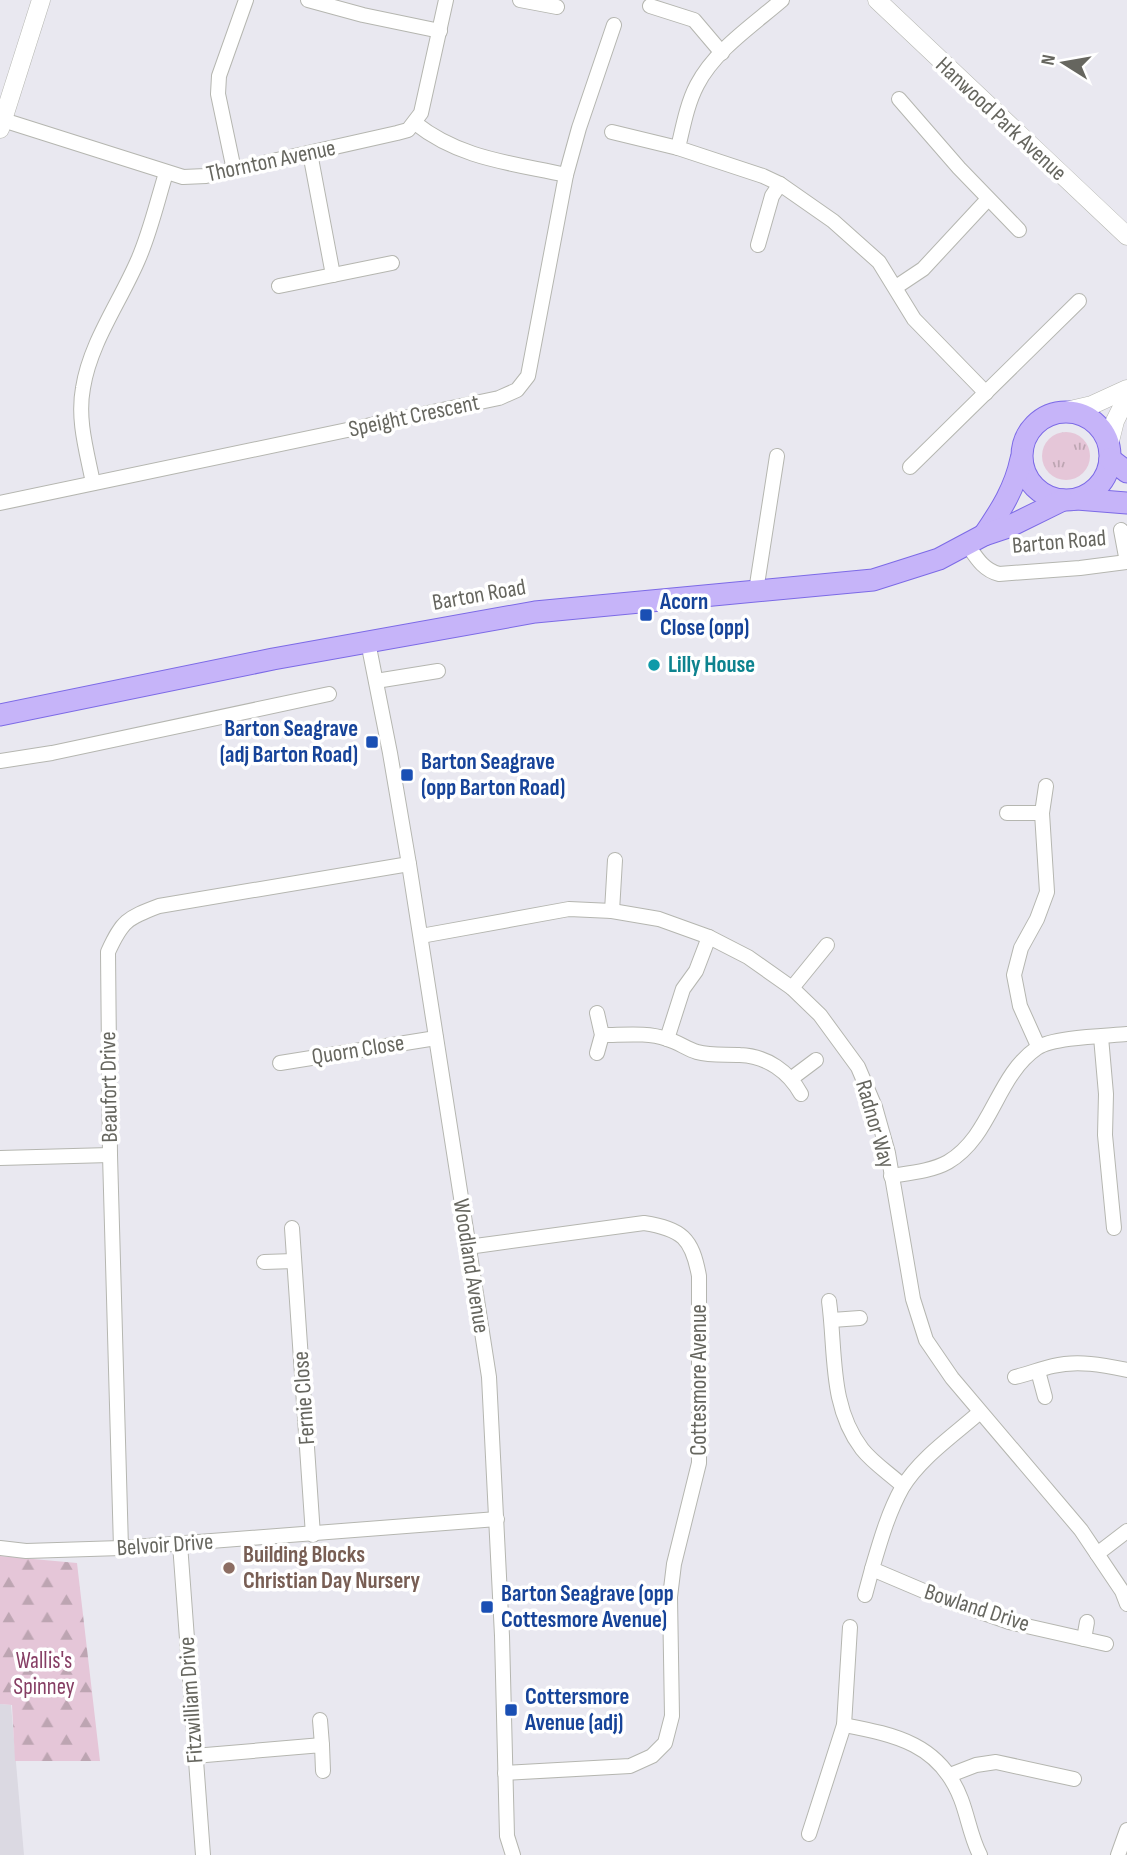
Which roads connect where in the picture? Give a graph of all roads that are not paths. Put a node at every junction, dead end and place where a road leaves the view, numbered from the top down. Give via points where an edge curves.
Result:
1 (41, 0) edge
2 (246, 0) edge
3 (308, 0) edge
4 (446, 0) edge
5 (520, 0) edge
6 (782, 0) edge
7 (877, 0) edge
8 (650, 6) dead end
9 (557, 8) dead end
10 (614, 25) dead end
11 (440, 31) junction
12 (722, 53) junction
13 (899, 99) dead end
14 (415, 123) junction
15 (1, 124) edge
16 (612, 131) dead end
17 (678, 148) junction
18 (310, 153) junction
19 (234, 170) junction
20 (166, 173) junction
21 (566, 175) junction
22 (780, 184) junction
23 (988, 199) junction
24 (1019, 230) dead end
25 (1127, 236) edge
26 (758, 245) dead end
27 (392, 263) dead end
28 (333, 275) junction
29 (279, 286) dead end
30 (896, 287) junction
31 (1079, 301) dead end
32 (1127, 389) edge
33 (986, 393) junction
34 (1127, 397) edge
35 (1066, 411) junction
36 (1023, 448) junction
37 (1110, 452) junction
38 (777, 456) dead end
39 (910, 467) dead end
40 (1127, 472) edge
41 (93, 484) junction
42 (1070, 499) junction
43 (0, 503) edge
44 (1127, 503) edge
45 (1121, 530) dead end
46 (975, 539) junction
47 (1127, 562) edge
48 (756, 590) junction
49 (368, 642) junction
50 (438, 671) dead end
51 (376, 681) junction
52 (329, 694) dead end
53 (0, 715) edge
54 (0, 761) edge
55 (1046, 786) dead end
56 (1007, 813) dead end
57 (1042, 813) junction
58 (615, 860) dead end
59 (409, 864) junction
60 (612, 911) junction
61 (421, 936) junction
62 (709, 937) junction
63 (827, 945) dead end
64 (792, 988) junction
65 (597, 1013) dead end
66 (1127, 1034) edge
67 (602, 1035) junction
68 (1101, 1037) junction
69 (436, 1038) junction
70 (667, 1039) junction
71 (1038, 1046) junction
72 (597, 1053) dead end
73 (816, 1060) dead end
74 (280, 1063) dead end
75 (792, 1078) junction
76 (801, 1094) dead end
77 (110, 1155) junction
78 (0, 1158) edge
79 (891, 1176) junction
80 (1127, 1204) edge
81 (1112, 1206) junction
82 (292, 1228) dead end
83 (1114, 1228) dead end
84 (468, 1247) junction
85 (294, 1261) junction
86 (264, 1262) dead end
87 (830, 1301) dead end
88 (860, 1318) dead end
89 (832, 1320) junction
90 (1127, 1370) edge
91 (1038, 1371) junction
92 (1015, 1377) dead end
93 (1045, 1397) dead end
94 (979, 1412) junction
95 (903, 1486) junction
96 (497, 1519) junction
97 (1127, 1531) edge
98 (313, 1535) junction
99 (180, 1544) junction
100 (0, 1548) edge
101 (121, 1548) junction
102 (1097, 1555) junction
103 (872, 1569) junction
104 (865, 1595) dead end
105 (1127, 1604) edge
106 (1087, 1622) dead end
107 (850, 1627) dead end
108 (1084, 1639) junction
109 (1106, 1644) dead end
110 (320, 1720) dead end
111 (844, 1725) junction
112 (322, 1745) junction
113 (194, 1756) junction
114 (323, 1771) dead end
115 (505, 1773) junction
116 (950, 1775) junction
117 (1074, 1779) dead end
118 (1126, 1833) edge
119 (809, 1834) dead end
120 (978, 1854) edge
121 (203, 1855) edge
122 (513, 1855) edge
123 (1118, 1855) edge

1 - 15 street
2 - 19 street via 219,76 218,94
3 - 11 street
4 - 11 street
5 - 9 street
6 - 12 street
7 - 25 street, Hanwood Park Avenue
8 - 12 street via 694,20
10 - 21 street, Speight Crescent
11 - 14 street
12 - 17 street via 696,86
13 - 23 street
14 - 18 street, Thornton Avenue via 397,134
14 - 21 street via 449,146 476,156
15 - 20 street, Thornton Avenue
16 - 17 street
17 - 22 street
18 - 19 street, Thornton Avenue
18 - 28 street
19 - 20 street, Thornton Avenue via 206,176
20 - 41 street via 139,258 90,359 83,388 84,442
21 - 41 street, Speight Crescent via 528,376 517,390 499,398
22 - 26 street
22 - 30 street via 833,221 878,262
23 - 24 street
23 - 30 street via 923,269
27 - 28 street
28 - 29 street
30 - 33 street via 914,319
31 - 33 street
32 - 35 street via 1093,405
33 - 39 street
34 - 37 street via 1115,421
35 - 36 main road via 1038,422
35 - 37 main road via 1094,422 1104,432
36 - 42 main road via 1028,478 1038,489
36 - 46 main road, Barton Road via 1010,495
37 - 40 main road
37 - 42 main road via 1100,484 1090,493
38 - 48 street
41 - 43 street, Speight Crescent
42 - 44 main road, Barton Road
42 - 46 main road, Barton Road
45 - 47 street, Barton Road
46 - 47 street, Barton Road via 982,566 999,574
46 - 48 main road, Barton Road via 939,559 873,580
48 - 49 main road, Barton Road via 535,612
49 - 51 street, Woodland Avenue
49 - 53 main road, Barton Road
50 - 51 street
51 - 59 street, Woodland Avenue
52 - 54 street
55 - 57 street
56 - 57 street
57 - 71 street via 1047,892 1014,975 1020,1006
58 - 60 street
59 - 61 street, Woodland Avenue
59 - 77 street, Beaufort Drive via 159,906 135,915 119,928 108,952
60 - 61 street, Radnor Way via 569,909
60 - 62 street, Radnor Way via 659,919
61 - 69 street, Woodland Avenue
62 - 64 street, Radnor Way
62 - 70 street via 696,971 683,989
63 - 64 street
64 - 79 street, Radnor Way via 820,1015 858,1068 875,1107
65 - 67 street
66 - 68 street
67 - 70 street
67 - 72 street
68 - 71 street
68 - 81 street
69 - 74 street, Quorn Close
69 - 84 street, Woodland Avenue
70 - 75 street via 694,1052 768,1061
71 - 79 street via 1018,1065 962,1152 935,1168
73 - 75 street
75 - 76 street
77 - 78 street
77 - 101 street, Beaufort Drive
79 - 94 street, Radnor Way via 913,1299 926,1340
80 - 81 street
81 - 83 street
82 - 85 street, Fernie Close
84 - 96 street, Woodland Avenue via 489,1377
84 - 115 street, Cottesmore Avenue via 644,1223 684,1236 695,1254 699,1276 699,1463 671,1586 672,1716 665,1742 652,1756 630,1766
85 - 86 street
85 - 98 street, Fernie Close
87 - 89 street
88 - 89 street
89 - 95 street via 832,1358 847,1424 863,1450
90 - 91 street via 1076,1364
91 - 92 street
91 - 93 street
94 - 95 street
94 - 102 street, Radnor Way via 1082,1530
95 - 103 street
96 - 98 street, Belvoir Drive
96 - 115 street, Woodland Avenue
97 - 102 street
98 - 99 street, Belvoir Drive
99 - 101 street, Belvoir Drive
99 - 113 street, Fitzwilliam Drive
100 - 101 street, Belvoir Drive
102 - 105 street, Radnor Way
103 - 104 street
103 - 108 street, Bowland Drive via 1009,1622
106 - 108 street
107 - 111 street
108 - 109 street, Bowland Drive
110 - 112 street
111 - 116 street via 912,1742
111 - 119 street
112 - 113 street
112 - 114 street
113 - 121 street, Fitzwilliam Drive
115 - 122 street, Woodland Avenue via 506,1836
116 - 117 street via 996,1762 1054,1782
116 - 120 street
118 - 123 street

